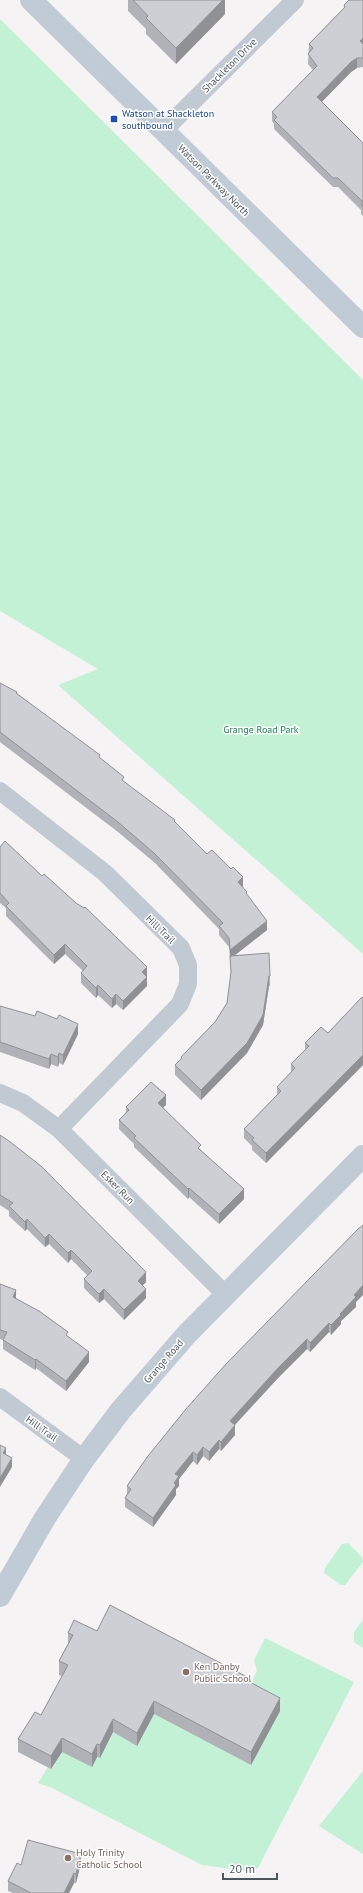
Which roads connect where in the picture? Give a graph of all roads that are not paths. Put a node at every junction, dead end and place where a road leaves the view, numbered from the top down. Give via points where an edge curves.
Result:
1 (31, 0) edge
2 (295, 0) edge
3 (164, 130) junction
4 (363, 327) edge
5 (0, 791) edge
6 (0, 1093) edge
7 (59, 1129) junction
8 (363, 1156) edge
9 (225, 1294) junction
10 (0, 1397) edge
11 (84, 1459) junction
12 (0, 1596) edge

1 - 3 street, Watson Parkway North
2 - 3 street, Shackleton Drive
3 - 4 street, Watson Parkway North
5 - 7 street, Hill Trail via 105,873 181,948 188,965 188,984 180,1004
6 - 7 street, Esker Run via 23,1103
7 - 9 street, Esker Run
8 - 9 street, Grange Road
9 - 11 street, Grange Road via 167,1356
10 - 11 street, Hill Trail
11 - 12 street, Grange Road via 45,1518

